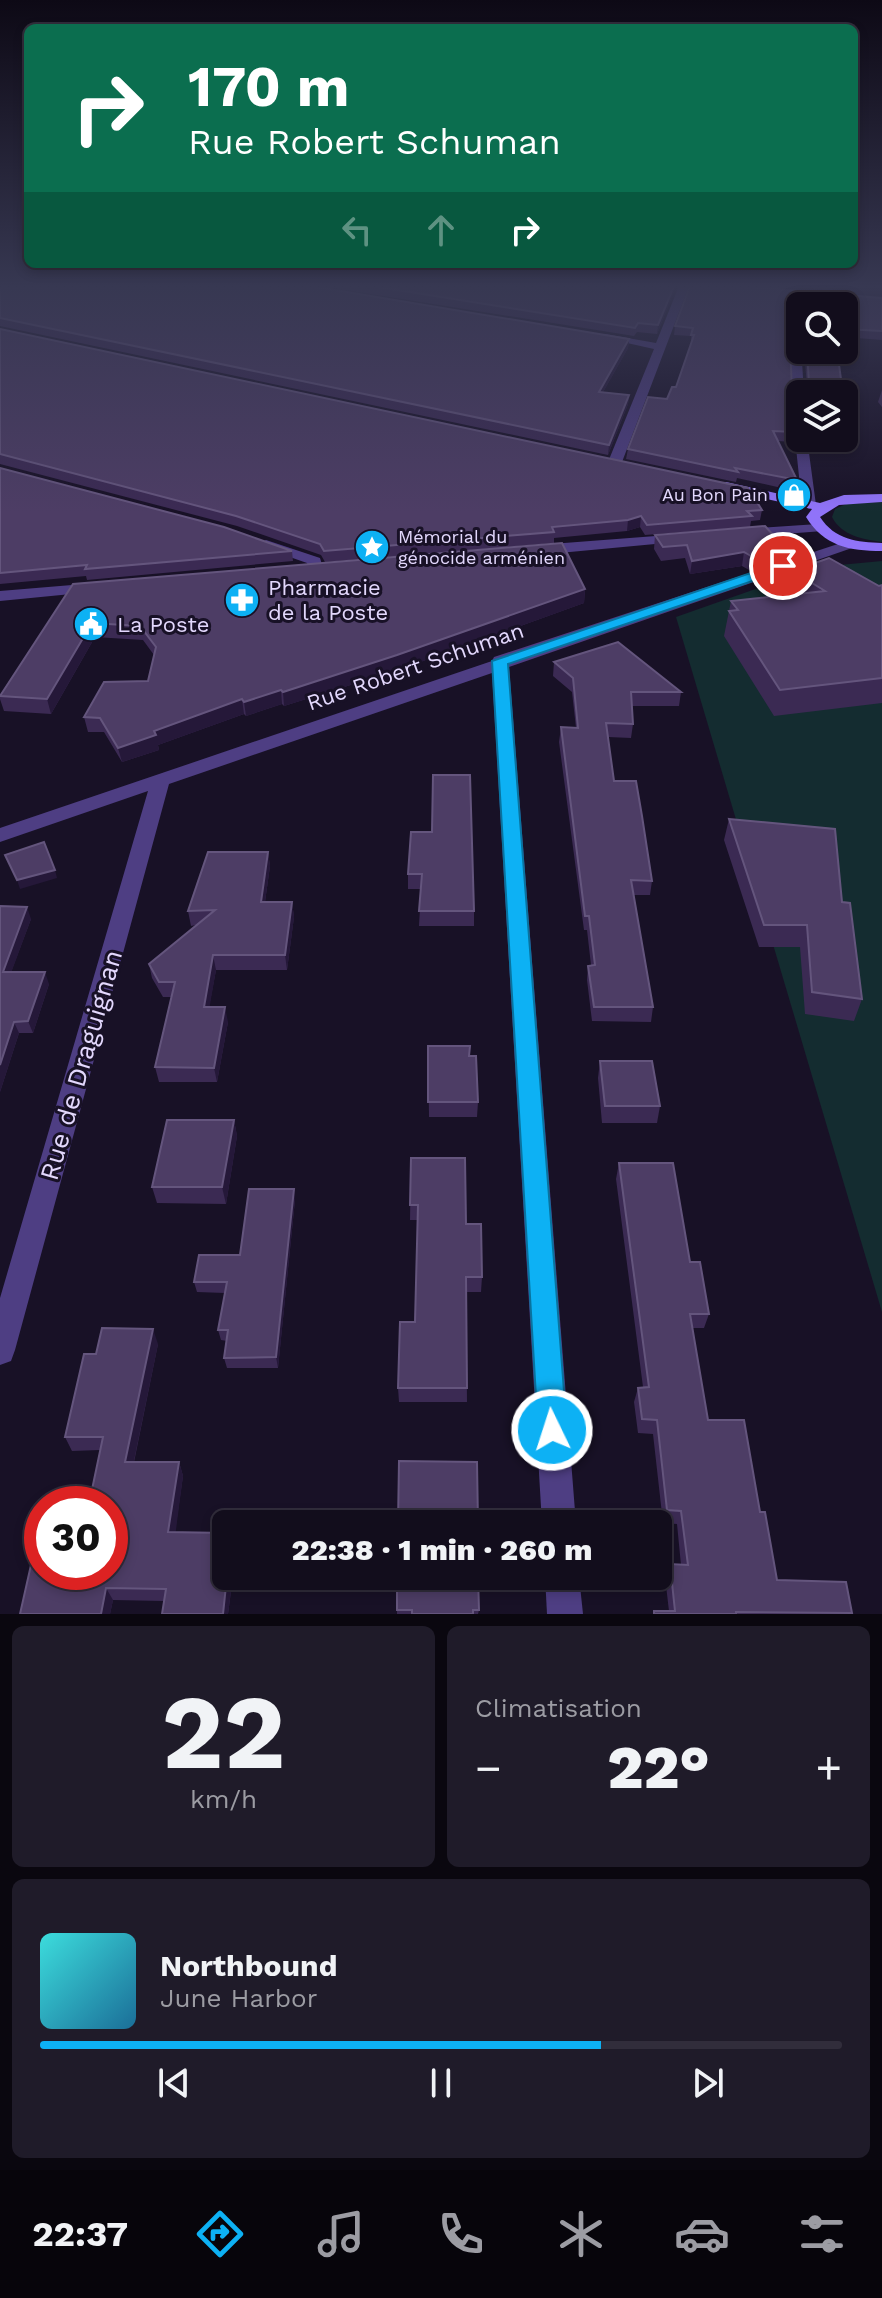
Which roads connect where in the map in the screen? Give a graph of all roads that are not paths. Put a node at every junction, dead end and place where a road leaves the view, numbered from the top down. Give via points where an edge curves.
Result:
1 (655, 361) edge
2 (804, 452) edge
3 (599, 458) edge
4 (715, 484) edge
5 (882, 498) edge
6 (814, 506) junction
7 (818, 528) junction
8 (722, 535) edge
9 (245, 537) edge
10 (694, 537) edge
11 (847, 545) junction
12 (882, 547) edge
13 (520, 551) edge
14 (293, 570) edge
15 (115, 586) edge
16 (0, 596) edge
17 (500, 661) junction
18 (161, 779) junction
19 (0, 835) edge
20 (0, 1350) edge
21 (558, 1510) edge
22 (563, 1590) edge
23 (565, 1614) edge

1 - 3 street via 622,463
2 - 6 street
4 - 6 street
5 - 6 street
6 - 7 street
7 - 8 street
7 - 11 street
9 - 14 street via 323,568
10 - 13 street
11 - 12 street
11 - 17 street, Rue Robert Schuman
15 - 16 street
17 - 18 street, Rue Robert Schuman
17 - 21 street
18 - 19 street, Rue Robert Schuman
18 - 20 street, Rue de Draguignan
22 - 23 street

